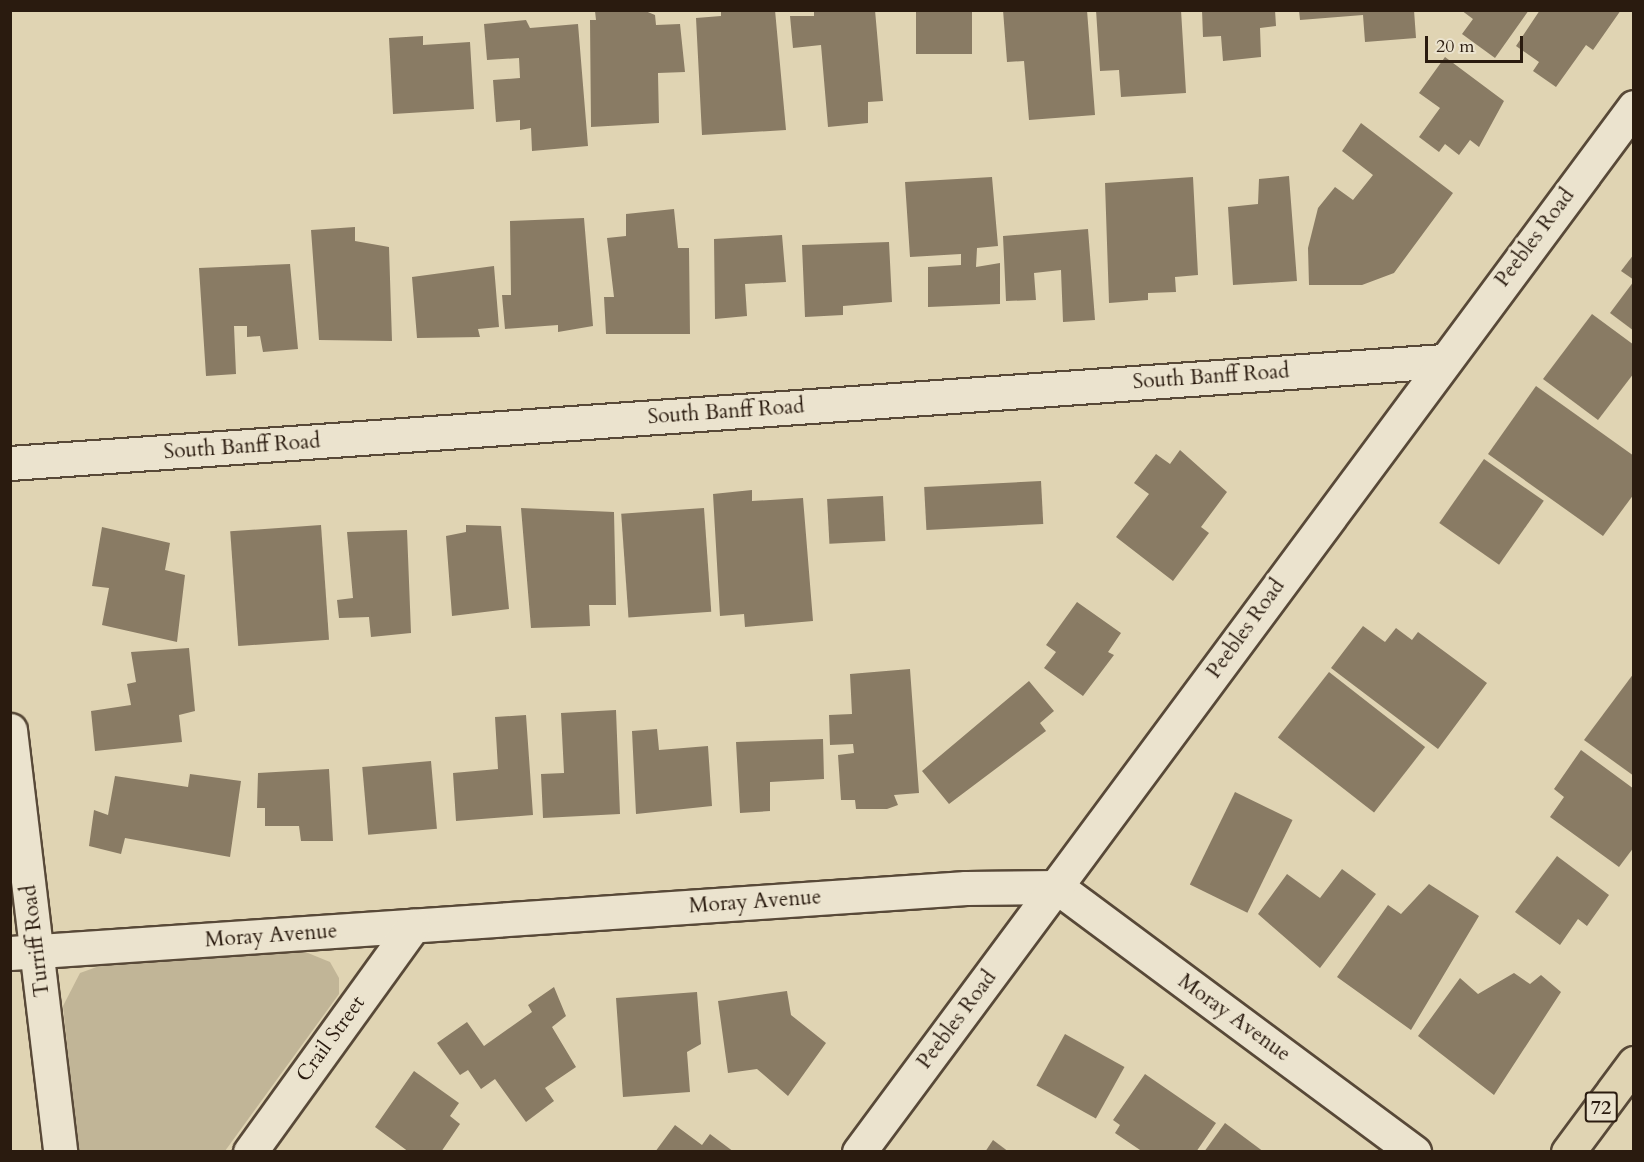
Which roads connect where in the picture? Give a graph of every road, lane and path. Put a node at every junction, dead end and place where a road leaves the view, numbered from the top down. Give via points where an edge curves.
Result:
1 (1634, 107) edge
2 (1442, 361) junction
3 (10, 463) edge
4 (10, 730) edge
5 (1057, 887) junction
6 (412, 926) junction
7 (24, 952) edge
8 (1634, 1063) edge
9 (60, 1152) edge
10 (250, 1152) edge
11 (859, 1152) edge
12 (1414, 1152) edge
13 (1568, 1152) edge

1 - 2 street, Peebles Road
2 - 3 street, South Banff Road
2 - 5 street, Peebles Road
4 - 7 street, Turriff Road
5 - 6 street, Moray Avenue via 966,888
5 - 11 street, Peebles Road
5 - 12 street, Moray Avenue
6 - 7 street, Moray Avenue
6 - 10 street, Crail Street
7 - 9 street, Turriff Road
8 - 13 main road, 72

